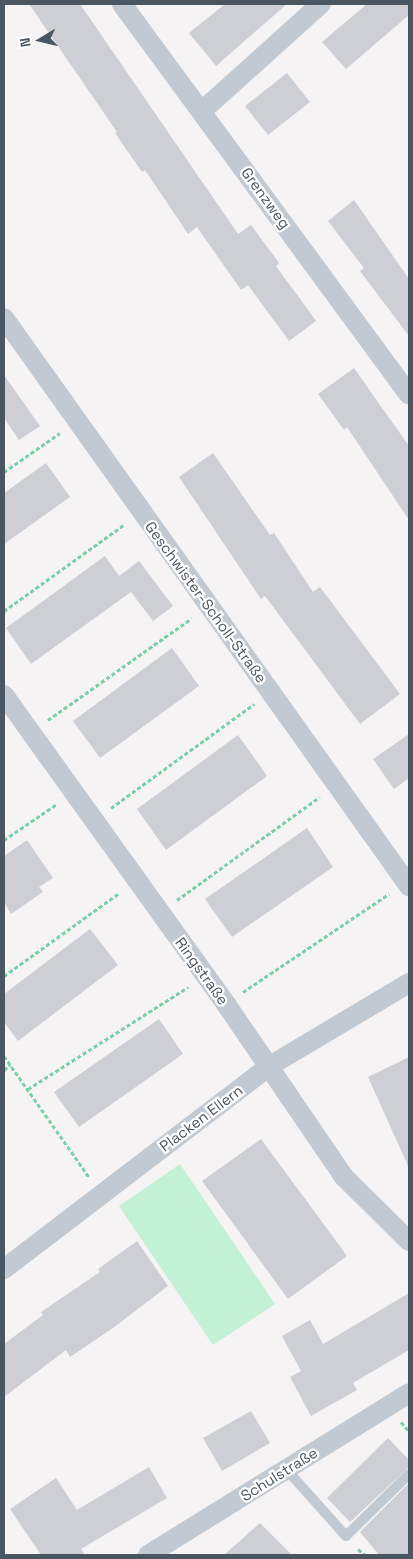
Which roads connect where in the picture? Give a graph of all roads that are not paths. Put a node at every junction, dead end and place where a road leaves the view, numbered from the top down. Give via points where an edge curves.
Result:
1 (122, 4) edge
2 (322, 4) edge
3 (202, 111) junction
4 (4, 318) edge
5 (409, 394) edge
6 (4, 694) edge
7 (408, 884) edge
8 (409, 983) edge
9 (268, 1067) junction
10 (409, 1240) edge
11 (4, 1269) edge
12 (409, 1393) edge
13 (286, 1469) junction
14 (409, 1474) edge
15 (172, 1549) edge
16 (148, 1555) edge

1 - 3 street, Grenzweg
2 - 3 street
3 - 5 street, Grenzweg
4 - 7 street, Geschwister-Scholl-Straße
6 - 9 street, Ringstraße via 206,975
8 - 9 street, Placken Ellern
9 - 10 street, Ringstraße via 344,1176
9 - 11 street, Placken Ellern
12 - 13 street, Schulstraße
13 - 14 lane via 346,1536
13 - 15 street, Schulstraße
15 - 16 street, Schulstraße

